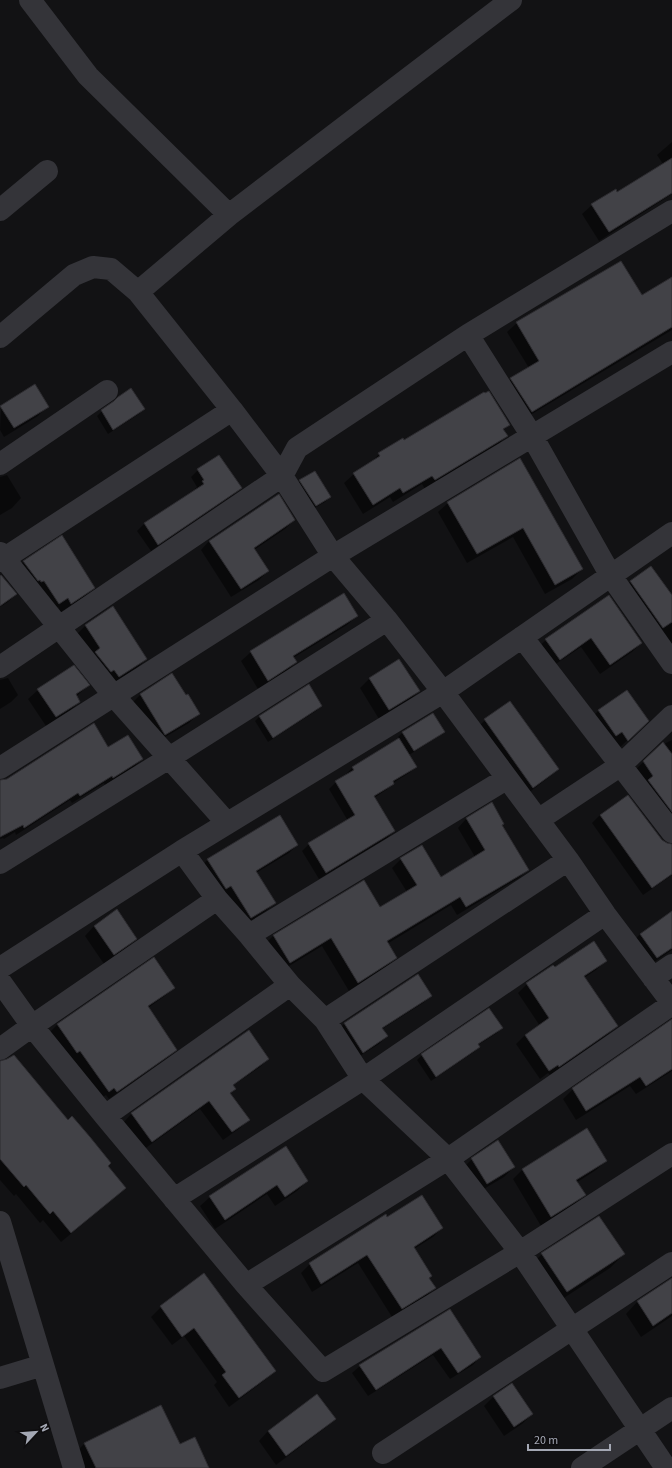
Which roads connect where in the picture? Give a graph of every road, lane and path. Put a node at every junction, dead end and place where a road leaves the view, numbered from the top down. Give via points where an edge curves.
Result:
1 (30, 0) edge
2 (511, 0) edge
3 (46, 171) dead end
4 (0, 210) edge
5 (672, 211) edge
6 (229, 215) junction
7 (138, 292) junction
8 (468, 335) junction
9 (0, 337) edge
10 (672, 352) edge
11 (107, 390) dead end
12 (232, 410) junction
13 (532, 436) junction
14 (0, 464) edge
15 (282, 476) junction
16 (672, 533) edge
17 (333, 556) junction
18 (1, 557) edge
19 (611, 576) junction
20 (387, 620) junction
21 (60, 627) junction
22 (522, 637) junction
23 (672, 663) edge
24 (0, 667) edge
25 (443, 692) junction
26 (114, 696) junction
27 (672, 716) edge
28 (170, 758) junction
29 (621, 765) junction
30 (0, 768) edge
31 (506, 779) junction
32 (538, 820) junction
33 (228, 823) junction
34 (672, 832) edge
35 (182, 851) junction
36 (568, 860) junction
37 (0, 863) edge
38 (217, 899) junction
39 (605, 914) junction
40 (249, 935) junction
41 (672, 965) edge
42 (0, 968) edge
43 (653, 978) junction
44 (0, 981) edge
45 (290, 985) junction
46 (672, 1004) edge
47 (325, 1020) junction
48 (32, 1026) junction
49 (0, 1050) edge
50 (363, 1079) junction
51 (105, 1116) junction
52 (672, 1154) edge
53 (448, 1159) junction
54 (174, 1199) junction
55 (0, 1222) edge
56 (520, 1252) junction
57 (672, 1262) edge
58 (246, 1285) junction
59 (572, 1329) junction
60 (43, 1365) junction
61 (0, 1378) edge
62 (672, 1408) edge
63 (640, 1430) junction
64 (383, 1453) dead end
65 (74, 1468) edge
66 (582, 1468) edge
67 (666, 1468) edge

1 - 6 street via 88,76
2 - 6 street
3 - 4 street
5 - 8 street
6 - 7 street
7 - 9 street via 111,269 93,267 74,275
7 - 12 street
8 - 13 street
8 - 15 street via 297,448
10 - 13 street
11 - 14 street
12 - 15 street
12 - 18 street
13 - 17 street
13 - 19 street
15 - 17 street
15 - 21 street
16 - 19 street
17 - 20 street
17 - 26 street
18 - 21 street
19 - 22 street
19 - 23 street
20 - 25 street
20 - 28 street
21 - 24 street
21 - 26 street
22 - 25 street
22 - 29 street
25 - 31 street
25 - 33 street
26 - 28 street
26 - 30 street
27 - 29 street
28 - 33 street
28 - 37 street
29 - 32 street
29 - 34 street
31 - 32 street
31 - 40 street
32 - 36 street
33 - 35 street
35 - 38 street
35 - 42 street
36 - 39 street
36 - 47 street
38 - 40 street
38 - 48 street
39 - 43 street
39 - 50 street
40 - 45 street
41 - 43 street
43 - 46 street
44 - 48 street
45 - 47 street
45 - 51 street
46 - 53 street
47 - 50 street
48 - 49 street
48 - 51 street
50 - 53 street
50 - 54 street
51 - 54 street
52 - 56 street
53 - 56 street
53 - 58 street
54 - 58 street
55 - 60 street
56 - 58 street via 323,1371
56 - 59 street
57 - 59 street
59 - 63 street
59 - 64 street
60 - 61 street
60 - 65 street
62 - 63 street
63 - 66 street
63 - 67 street

